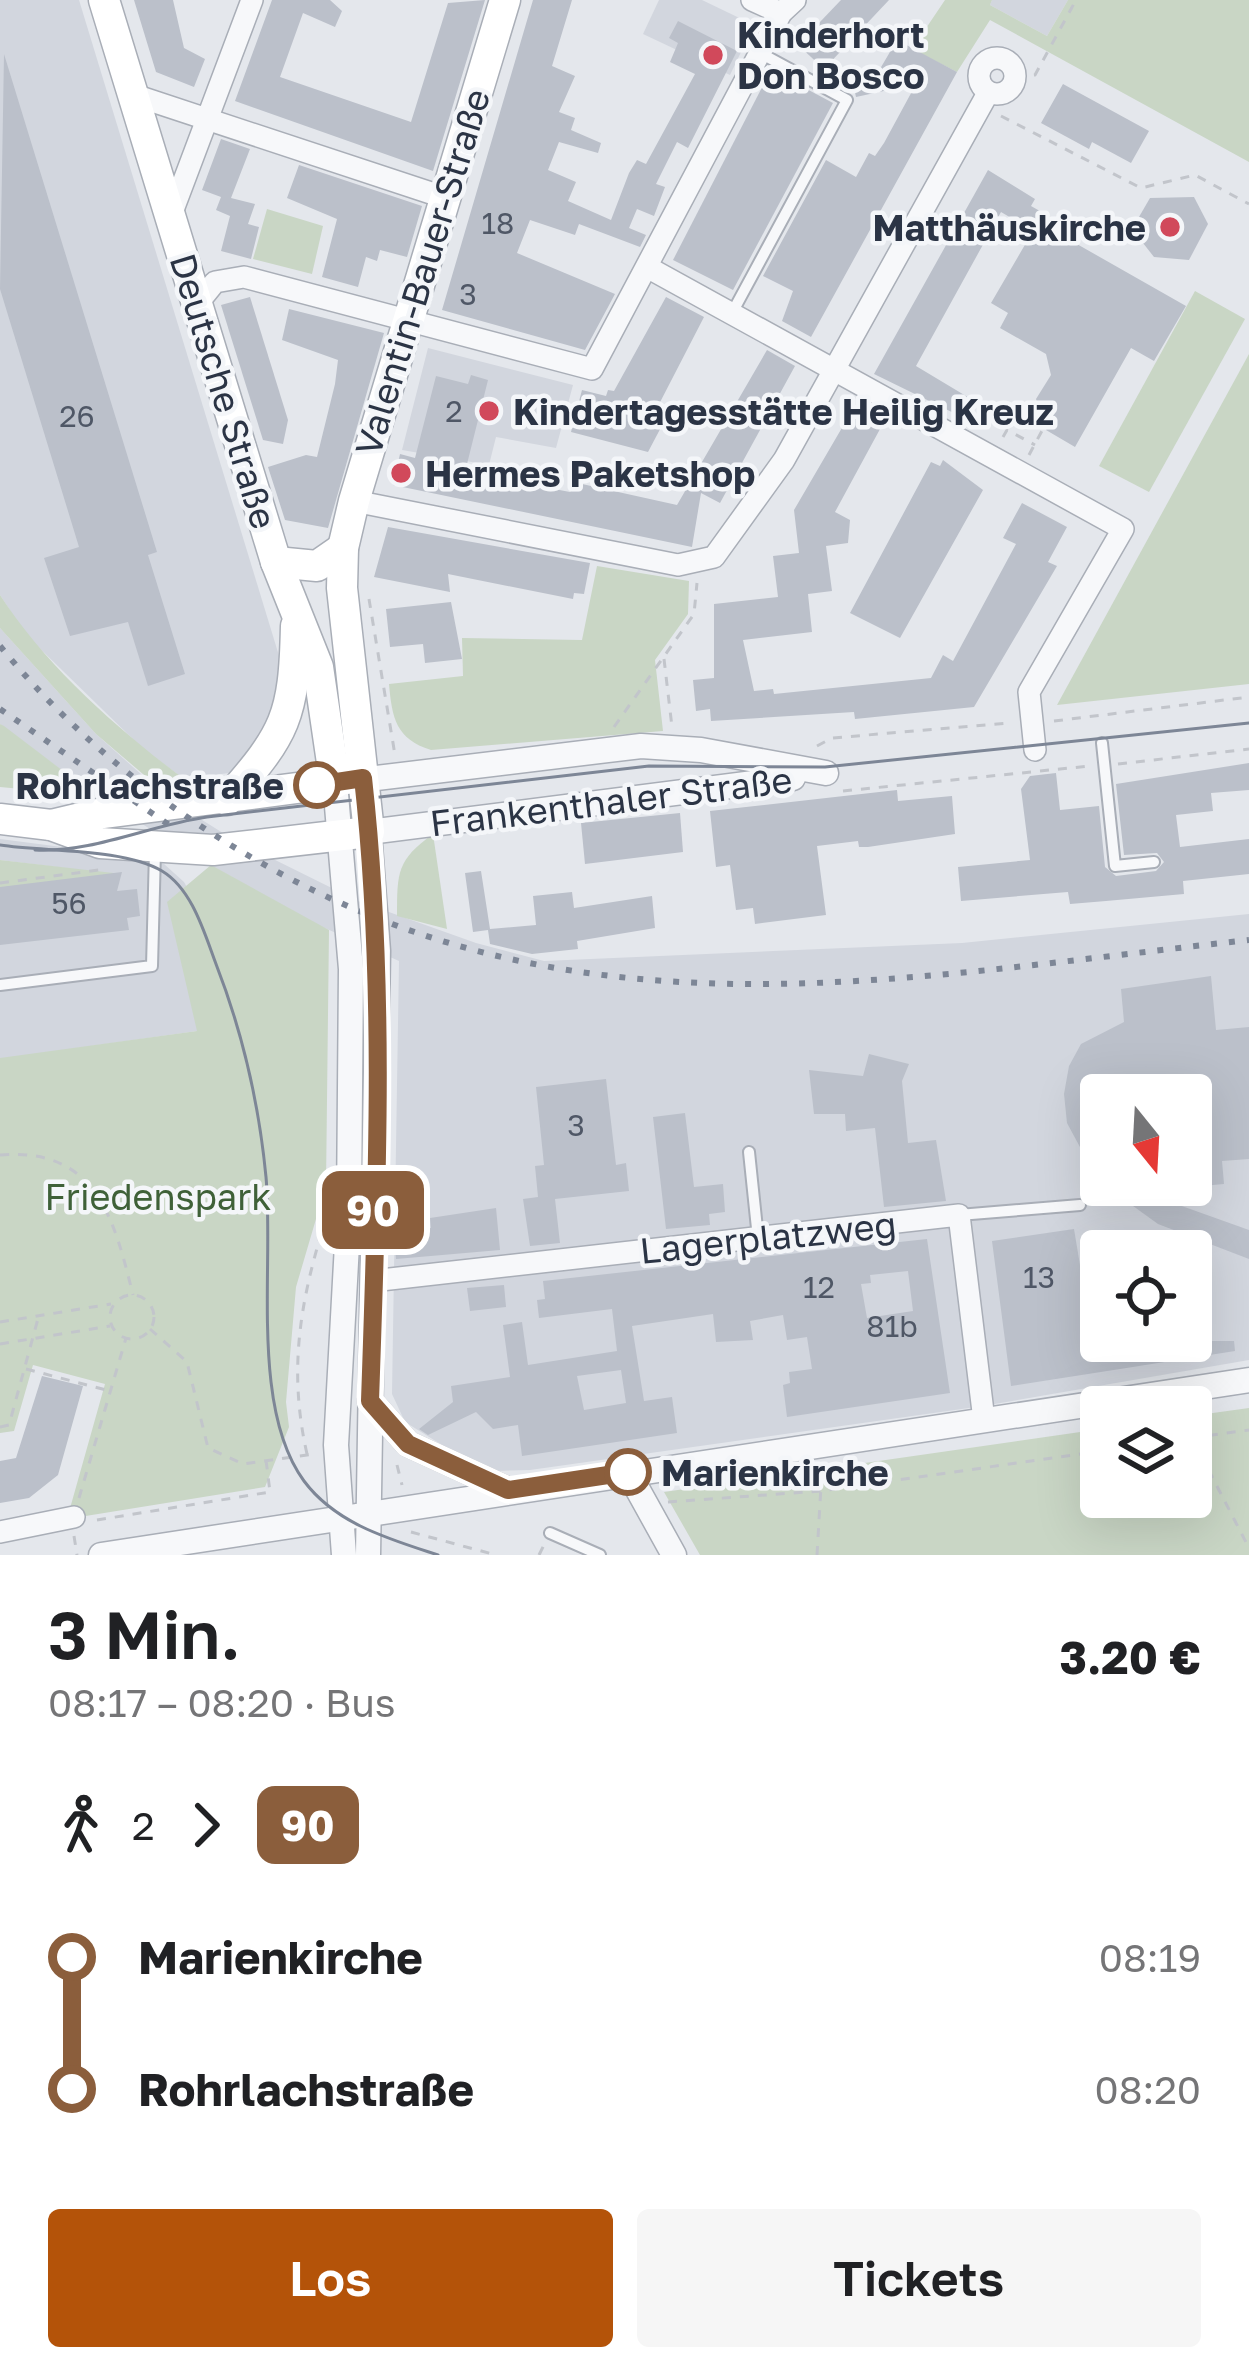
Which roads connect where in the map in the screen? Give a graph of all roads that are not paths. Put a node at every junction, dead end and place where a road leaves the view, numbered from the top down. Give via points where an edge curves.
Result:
1 (104, 0) edge
2 (252, 0) edge
3 (505, 0) edge
4 (752, 0) edge
5 (788, 7) edge
6 (760, 52) junction
7 (1016, 76) road end
8 (134, 95) junction
9 (210, 117) junction
10 (443, 197) junction
11 (171, 215) junction
12 (647, 267) junction
13 (198, 304) junction
14 (732, 313) junction
15 (406, 320) junction
16 (836, 370) junction
17 (354, 501) junction
18 (343, 548) junction
19 (268, 564) junction
20 (296, 614) junction
21 (1102, 743) dead end
22 (1035, 750) dead end
23 (349, 780) junction
24 (227, 800) junction
25 (0, 819) edge
26 (51, 825) junction
27 (354, 834) junction
28 (155, 848) junction
29 (1154, 862) dead end
30 (0, 985) edge
31 (749, 1152) dead end
32 (1080, 1205) dead end
33 (959, 1215) junction
34 (758, 1238) junction
35 (372, 1282) junction
36 (1249, 1380) edge
37 (370, 1401) junction
38 (984, 1420) junction
39 (628, 1472) junction
40 (508, 1490) junction
41 (369, 1511) junction
42 (343, 1516) junction
43 (73, 1521) road end
44 (0, 1532) edge
45 (550, 1533) dead end
46 (101, 1555) edge
47 (344, 1555) edge
48 (368, 1555) edge
49 (600, 1555) edge
50 (674, 1555) edge

1 - 8 main road, Deutsche Straße
2 - 9 street
3 - 10 main road, Valentin-Bauer-Straße
4 - 5 street
5 - 6 street
6 - 12 street
6 - 14 lane via 847,100
7 - 16 street via 1007,61 990,59 979,78 985,100
8 - 9 street
8 - 11 main road, Deutsche Straße
9 - 10 street
9 - 11 street
10 - 15 main road, Valentin-Bauer-Straße
11 - 13 main road, Deutsche Straße
12 - 14 street
12 - 15 street via 592,369
13 - 15 street via 215,282 244,277
13 - 19 main road, Deutsche Straße
14 - 16 street
15 - 17 main road, Valentin-Bauer-Straße
16 - 17 street via 714,557 696,563
16 - 22 street via 1123,529 1029,692
17 - 18 main road, Valentin-Bauer-Straße
18 - 19 main road via 317,566
18 - 23 main road, Valentin-Bauer-Straße
19 - 20 main road, Deutsche Straße
20 - 23 main road, Deutsche Straße
20 - 24 main road via 295,680 283,729
21 - 29 lane via 1115,866
23 - 24 main road, Frankenthaler Straße
23 - 27 main road, Valentin-Bauer-Straße
23 - 27 street, Frankenthaler Straße via 641,746 826,773
24 - 26 main road, Frankenthaler Straße
25 - 26 main road
26 - 28 main road, Frankenthaler Straße via 100,843
27 - 28 main road, Frankenthaler Straße via 213,850
27 - 35 street via 378,951
27 - 42 street via 349,1208 336,1445
28 - 30 lane via 152,966
31 - 34 lane
32 - 33 lane
33 - 34 street, Lagerplatzweg
33 - 38 street
34 - 35 street, Lagerplatzweg
35 - 37 street
36 - 38 street
37 - 40 street via 408,1444
37 - 41 street
38 - 39 street
39 - 40 street
39 - 50 street
40 - 41 street
41 - 42 street
41 - 48 street
42 - 46 street
42 - 47 street
43 - 44 street
45 - 49 lane

